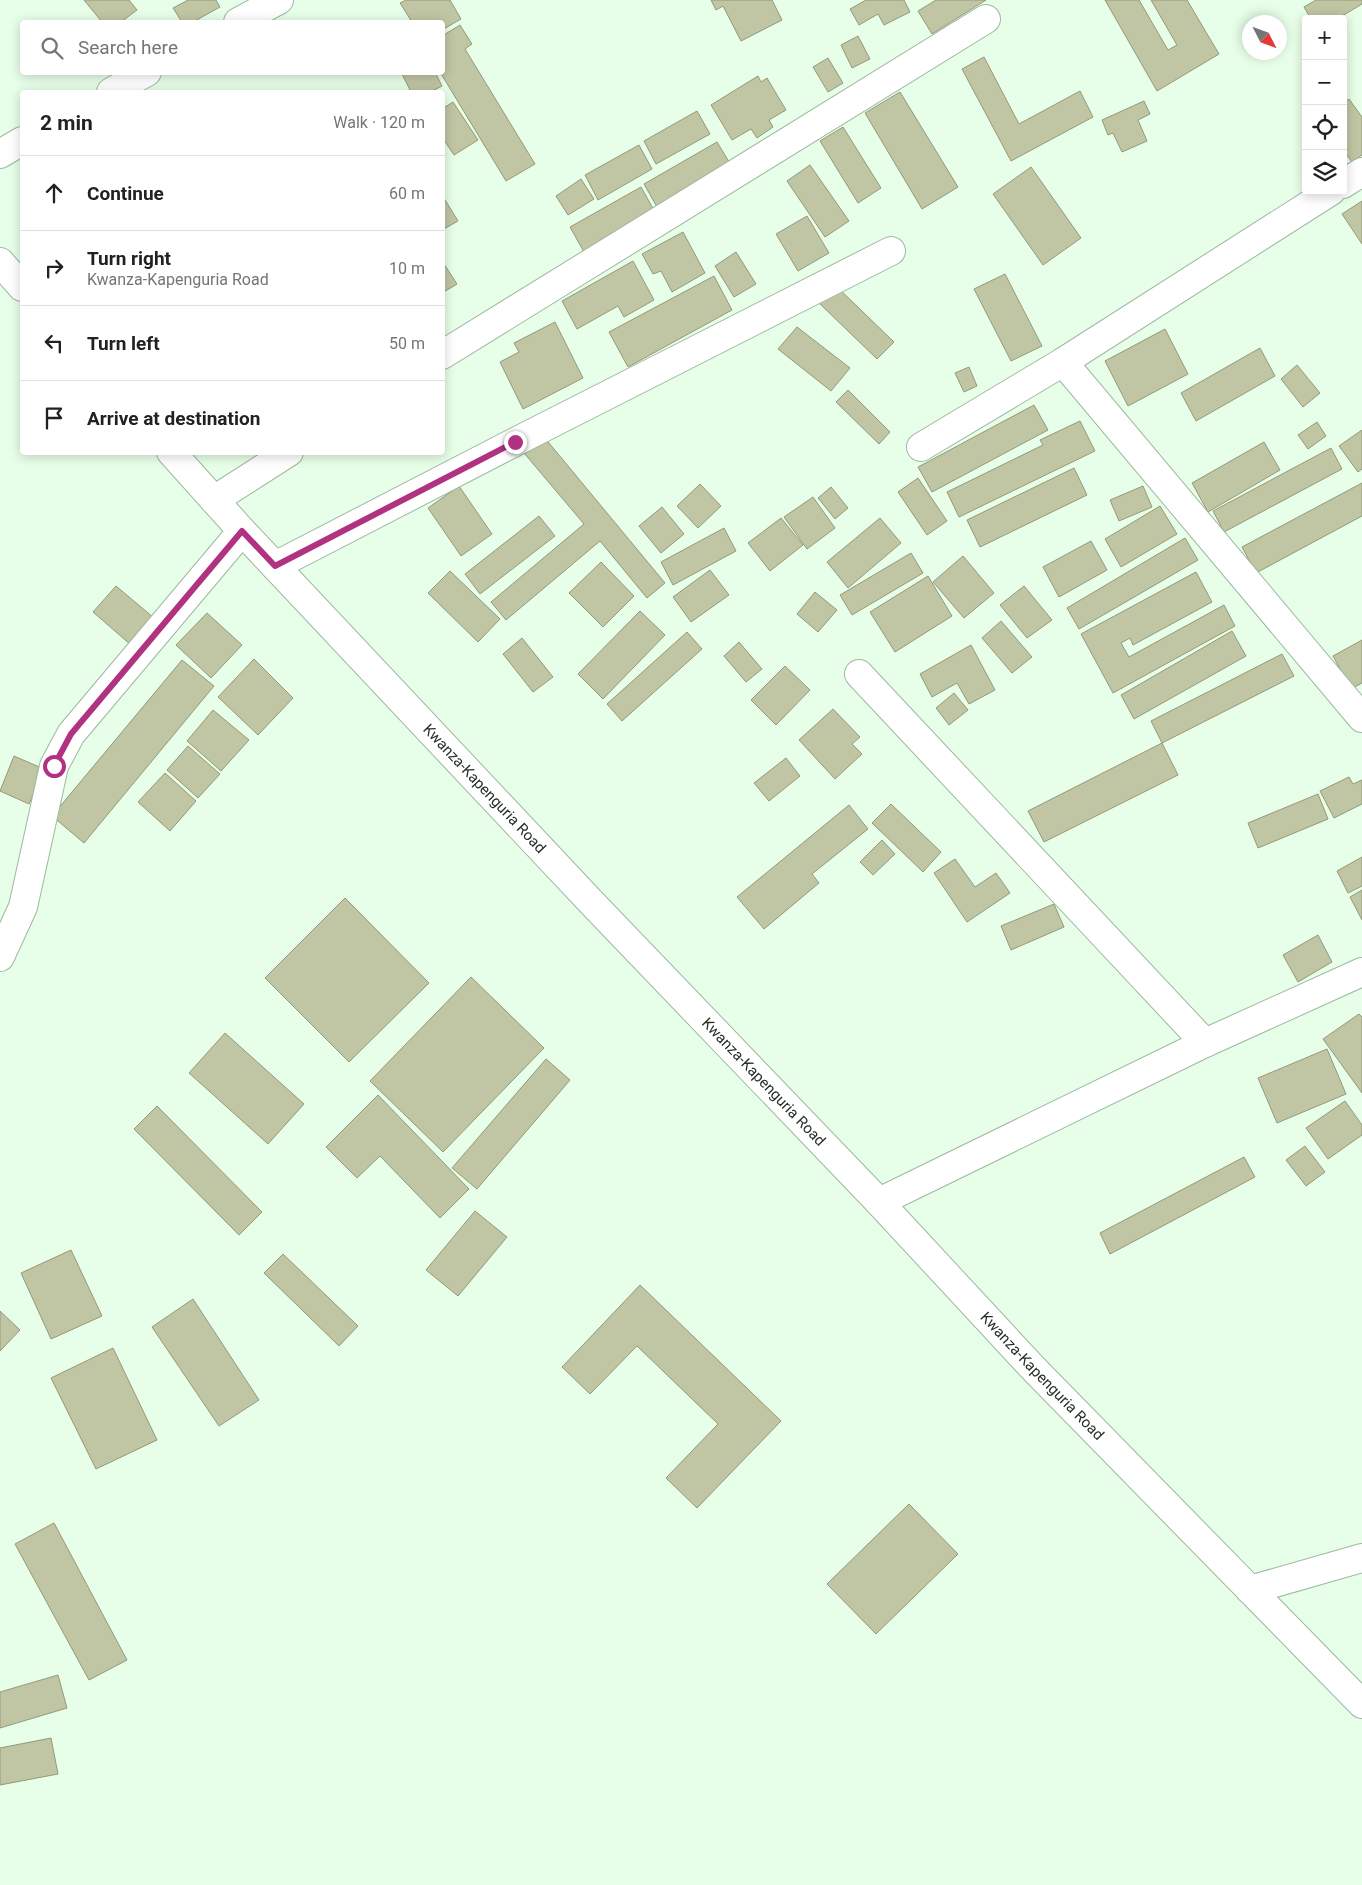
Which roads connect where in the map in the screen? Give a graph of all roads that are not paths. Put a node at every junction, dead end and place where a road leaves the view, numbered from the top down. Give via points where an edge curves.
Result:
1 (279, 0) edge
2 (986, 19) dead end
3 (242, 20) edge
4 (142, 75) edge
5 (115, 90) edge
6 (20, 142) edge
7 (0, 154) edge
8 (1362, 172) edge
9 (1347, 181) edge
10 (1325, 195) edge
11 (892, 251) dead end
12 (0, 262) edge
13 (20, 285) edge
14 (445, 353) edge
15 (1063, 362) junction
16 (920, 447) dead end
17 (174, 455) edge
18 (284, 455) edge
19 (214, 500) junction
20 (242, 531) junction
21 (275, 566) junction
22 (859, 674) dead end
23 (1362, 718) edge
24 (1, 954) edge
25 (1362, 972) edge
26 (1205, 1043) junction
27 (879, 1202) junction
28 (1362, 1558) edge
29 (1250, 1590) junction
30 (1362, 1704) edge

1 - 3 street
2 - 14 street
4 - 5 street
6 - 7 street
8 - 9 street
10 - 15 street
11 - 21 street
12 - 13 street
15 - 16 street
15 - 23 street
17 - 19 street, Kwanza-Kapenguria Road
18 - 19 street
19 - 20 street, Kwanza-Kapenguria Road
20 - 21 street, Kwanza-Kapenguria Road
20 - 24 street via 71,734 54,766 22,907
21 - 27 street, Kwanza-Kapenguria Road via 598,910
22 - 26 street
25 - 26 street
26 - 27 street
27 - 29 street, Kwanza-Kapenguria Road via 1032,1367
28 - 29 street
29 - 30 street, Kwanza-Kapenguria Road

